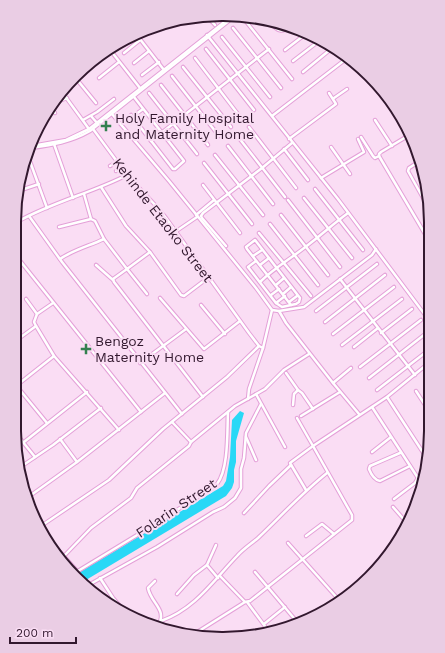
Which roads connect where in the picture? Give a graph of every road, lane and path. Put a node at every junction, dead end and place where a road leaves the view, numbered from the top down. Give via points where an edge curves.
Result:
1 (211, 21) edge
2 (226, 21) edge
3 (228, 21) edge
4 (247, 23) edge
5 (215, 25) dead end
6 (233, 28) dead end
7 (208, 36) junction
8 (222, 36) dead end
9 (302, 37) edge
10 (140, 40) joint
11 (315, 44) edge
12 (268, 49) junction
13 (206, 50) dead end
14 (285, 50) dead end
15 (149, 51) junction
16 (328, 51) edge
17 (124, 53) dead end
18 (113, 54) edge
19 (195, 58) dead end
20 (257, 58) junction
21 (293, 61) dead end
22 (343, 61) edge
23 (120, 62) junction
24 (159, 62) junction
25 (134, 63) dead end
26 (183, 67) dead end
27 (246, 67) junction
28 (165, 71) junction
29 (303, 72) dead end
30 (239, 73) junction
31 (142, 75) dead end
32 (172, 76) dead end
33 (99, 78) dead end
34 (292, 79) dead end
35 (230, 80) junction
36 (79, 82) edge
37 (161, 85) dead end
38 (281, 88) dead end
39 (141, 89) junction
40 (219, 89) junction
41 (347, 89) dead end
42 (149, 93) dead end
43 (330, 93) dead end
44 (134, 97) junction
45 (208, 97) junction
46 (270, 97) dead end
47 (67, 98) joint
48 (334, 98) junction
49 (64, 99) edge
50 (114, 100) dead end
51 (96, 103) dead end
52 (196, 106) junction
53 (143, 109) junction
54 (254, 110) dead end
55 (112, 114) junction
56 (185, 115) junction
57 (91, 116) junction
58 (108, 116) junction
59 (272, 116) junction
60 (241, 118) dead end
61 (83, 120) junction
62 (375, 120) dead end
63 (98, 124) junction
64 (174, 124) junction
65 (231, 127) dead end
66 (249, 127) dead end
67 (91, 129) junction
68 (162, 133) junction
69 (219, 136) dead end
70 (361, 137) dead end
71 (239, 138) dead end
72 (405, 138) edge
73 (289, 139) junction
74 (358, 139) dead end
75 (152, 141) junction
76 (292, 143) junction
77 (54, 144) junction
78 (208, 145) dead end
79 (36, 146) edge
80 (228, 146) dead end
81 (392, 146) junction
82 (330, 147) dead end
83 (284, 149) junction
84 (197, 154) dead end
85 (215, 155) dead end
86 (379, 156) junction
87 (273, 159) junction
88 (31, 162) edge
89 (117, 162) junction
90 (204, 163) dead end
91 (343, 164) junction
92 (415, 164) edge
93 (110, 166) dead end
94 (122, 168) junction
95 (262, 168) junction
96 (116, 171) dead end
97 (350, 174) dead end
98 (127, 176) junction
99 (251, 177) junction
100 (321, 178) junction
101 (308, 180) dead end
102 (39, 184) junction
103 (203, 185) dead end
104 (239, 185) junction
105 (101, 187) junction
106 (296, 188) dead end
107 (315, 188) dead end
108 (24, 189) edge
109 (84, 194) junction
110 (228, 194) junction
111 (422, 195) edge
112 (285, 197) dead end
113 (73, 198) junction
114 (304, 198) dead end
115 (288, 200) dead end
116 (215, 202) junction
117 (273, 204) dead end
118 (48, 208) junction
119 (348, 213) junction
120 (282, 215) dead end
121 (29, 216) junction
122 (196, 216) junction
123 (263, 216) dead end
124 (91, 219) junction
125 (21, 220) edge
126 (340, 220) junction
127 (252, 224) dead end
128 (270, 224) dead end
129 (59, 227) dead end
130 (328, 228) junction
131 (423, 230) edge
132 (175, 232) junction
133 (240, 233) dead end
134 (259, 233) dead end
135 (317, 237) junction
136 (104, 239) junction
137 (226, 246) dead end
138 (307, 246) junction
139 (376, 249) junction
140 (262, 250) junction
141 (363, 250) dead end
142 (150, 252) junction
143 (294, 255) junction
144 (253, 256) junction
145 (269, 258) junction
146 (352, 258) dead end
147 (60, 259) junction
148 (256, 261) junction
149 (21, 262) edge
150 (283, 263) junction
151 (377, 264) dead end
152 (96, 265) dead end
153 (260, 265) junction
154 (340, 267) dead end
155 (276, 268) junction
156 (128, 269) junction
157 (267, 275) junction
158 (328, 275) dead end
159 (385, 275) dead end
160 (209, 277) junction
161 (284, 278) junction
162 (340, 279) junction
163 (113, 280) junction
164 (260, 282) junction
165 (276, 285) junction
166 (318, 285) dead end
167 (291, 287) junction
168 (394, 287) dead end
169 (345, 288) junction
170 (279, 289) junction
171 (147, 294) dead end
172 (270, 295) junction
173 (284, 295) junction
174 (298, 296) junction
175 (310, 296) dead end
176 (160, 298) dead end
177 (26, 299) dead end
178 (354, 299) junction
179 (402, 299) dead end
180 (52, 303) junction
181 (276, 303) junction
182 (290, 303) junction
183 (201, 304) dead end
184 (412, 309) dead end
185 (272, 310) junction
186 (363, 310) junction
187 (278, 311) junction
188 (316, 311) dead end
189 (424, 313) edge
190 (37, 314) junction
191 (421, 320) dead end
192 (240, 321) junction
193 (372, 321) junction
194 (325, 322) dead end
195 (36, 326) junction
196 (378, 328) junction
197 (186, 329) junction
198 (381, 333) junction
199 (225, 334) junction
200 (333, 334) dead end
201 (424, 335) edge
202 (21, 337) edge
203 (390, 344) junction
204 (342, 345) dead end
205 (162, 346) junction
206 (259, 346) junction
207 (354, 347) dead end
208 (262, 348) junction
209 (309, 354) junction
210 (424, 354) edge
211 (399, 355) junction
212 (54, 356) junction
213 (140, 363) junction
214 (408, 366) junction
215 (360, 367) dead end
216 (424, 367) edge
217 (351, 368) dead end
218 (286, 373) dead end
219 (415, 375) junction
220 (369, 378) dead end
221 (21, 381) edge
222 (333, 384) junction
223 (298, 390) junction
224 (377, 390) dead end
225 (21, 391) edge
226 (416, 391) dead end
227 (87, 392) junction
228 (340, 392) junction
229 (165, 393) junction
230 (256, 394) junction
231 (202, 397) junction
232 (387, 397) junction
233 (248, 400) junction
234 (424, 403) edge
235 (261, 404) junction
236 (293, 405) dead end
237 (372, 407) junction
238 (101, 408) junction
239 (313, 409) junction
240 (228, 411) junction
241 (140, 412) junction
242 (182, 414) junction
243 (359, 414) junction
244 (301, 416) dead end
245 (297, 418) dead end
246 (172, 422) junction
247 (47, 424) junction
248 (119, 430) junction
249 (246, 437) junction
250 (391, 437) junction
251 (21, 439) edge
252 (60, 440) junction
253 (24, 442) junction
254 (191, 442) junction
255 (313, 446) junction
256 (285, 447) dead end
257 (423, 451) edge
258 (372, 452) dead end
259 (400, 452) junction
260 (35, 457) junction
261 (256, 460) dead end
262 (77, 462) junction
263 (24, 464) edge
264 (291, 465) junction
265 (410, 466) junction
266 (327, 473) junction
267 (418, 479) edge
268 (418, 480) edge
269 (306, 490) junction
270 (32, 495) edge
271 (394, 498) dead end
272 (393, 507) dead end
273 (244, 513) dead end
274 (404, 519) edge
275 (44, 524) edge
276 (334, 534) junction
277 (306, 536) dead end
278 (288, 543) dead end
279 (216, 545) dead end
280 (65, 555) edge
281 (303, 559) junction
282 (207, 565) junction
283 (78, 572) edge
284 (255, 572) dead end
285 (219, 577) junction
286 (100, 578) junction
287 (155, 581) dead end
288 (91, 583) edge
289 (268, 587) junction
290 (177, 594) dead end
291 (336, 597) edge
292 (115, 601) edge
293 (246, 602) junction
294 (285, 607) junction
295 (294, 619) edge
296 (161, 621) joint
297 (264, 624) junction
298 (266, 627) edge
299 (200, 631) edge

1 - 5 street
2 - 7 street
3 - 7 street
4 - 12 street
6 - 20 street
7 - 28 street
7 - 30 street
8 - 27 street
9 - 14 street
10 - 15 street
10 - 17 street
11 - 21 street
12 - 20 street
12 - 34 street
13 - 35 street
15 - 24 street
15 - 25 street
16 - 29 street
18 - 23 street
19 - 40 street
20 - 27 street
20 - 38 street
22 - 59 street
23 - 33 street
23 - 39 street
24 - 28 street
24 - 31 street
26 - 45 street
27 - 30 street
27 - 46 street
28 - 39 street
30 - 35 street
30 - 59 street
32 - 52 street
35 - 40 street
35 - 54 street
36 - 51 street
37 - 56 street
39 - 44 street
39 - 58 street
40 - 45 street
40 - 60 street
41 - 48 street
42 - 64 street
43 - 48 street
44 - 53 street
44 - 55 street
45 - 52 street
45 - 65 street
47 - 49 street
47 - 61 street, Kehinde Etaoko Street
48 - 73 street via 334,106
50 - 57 street
52 - 56 street
52 - 69 street
53 - 68 street
53 - 75 street via 131,116
55 - 58 street
55 - 122 street
56 - 64 street
56 - 78 street
57 - 61 street
57 - 63 street
58 - 63 street
59 - 73 street
61 - 67 street, Kehinde Etaoko Street
62 - 81 street
63 - 67 street
64 - 68 street
64 - 84 street
66 - 87 street
67 - 77 street via 74,139
67 - 89 street, Kehinde Etaoko Street
68 - 75 street
68 - 75 street via 184,160 175,169
70 - 86 street via 373,156
71 - 95 street
72 - 81 street
73 - 76 street
74 - 91 street via 364,152
76 - 83 street
76 - 100 street
77 - 79 street
77 - 113 street
80 - 99 street
81 - 86 street via 379,153
82 - 91 street
83 - 87 street
83 - 101 street
85 - 104 street
86 - 131 street
87 - 95 street
87 - 106 street
88 - 102 street
89 - 93 street
89 - 94 street, Kehinde Etaoko Street
90 - 110 street
91 - 97 street
91 - 100 street
92 - 111 street via 408,171
94 - 96 street
94 - 98 street, Kehinde Etaoko Street
95 - 99 street
95 - 112 street
98 - 105 street
98 - 132 street, Kehinde Etaoko Street via 157,207
99 - 104 street
99 - 117 street
100 - 119 street
102 - 108 street
102 - 118 street
103 - 116 street
104 - 110 street
104 - 123 street
105 - 109 street
105 - 142 street via 126,226
107 - 126 street
109 - 113 street
109 - 124 street
110 - 116 street
110 - 127 street
113 - 118 street
114 - 130 street
115 - 135 street
116 - 122 street
116 - 133 street
116 - 137 street via 201,216
118 - 121 street
119 - 126 street
119 - 139 street
120 - 138 street
121 - 125 street
121 - 147 street
122 - 132 street
122 - 185 street
124 - 129 street
124 - 136 street via 95,221
126 - 130 street
126 - 141 street
128 - 143 street
130 - 135 street
130 - 146 street
132 - 160 street, Kehinde Etaoko Street
134 - 150 street
135 - 138 street
135 - 154 street
136 - 147 street via 70,252
136 - 156 street
138 - 143 street
138 - 158 street
139 - 162 street
139 - 189 street
140 - 144 street
140 - 144 street via 255,240 246,247
140 - 145 street
142 - 156 street
142 - 160 street via 182,296
143 - 150 street
143 - 166 street
144 - 148 street
145 - 153 street
145 - 155 street
147 - 213 street
148 - 153 street
148 - 164 street via 248,267
149 - 180 street
150 - 155 street
150 - 175 street
151 - 169 street
152 - 163 street
153 - 157 street
155 - 157 street
155 - 161 street
156 - 163 street
156 - 171 street
157 - 164 street
157 - 165 street
159 - 178 street
160 - 192 street, Kehinde Etaoko Street
161 - 165 street
161 - 167 street
162 - 169 street
162 - 187 street via 304,307
163 - 205 street
164 - 172 street
165 - 170 street
167 - 173 street
167 - 174 street
168 - 186 street
169 - 178 street
169 - 188 street
170 - 172 street
170 - 173 street
172 - 181 street
173 - 181 street
173 - 182 street
174 - 182 street
174 - 182 street via 299,302
176 - 197 street
177 - 190 street
178 - 186 street
178 - 194 street
179 - 193 street
180 - 190 street
180 - 241 street
181 - 182 street via 282,307
183 - 199 street
184 - 198 street
185 - 187 street
185 - 208 street
186 - 193 street
186 - 200 street
187 - 209 street
190 - 195 street via 34,320
191 - 203 street
192 - 199 street
192 - 206 street, Kehinde Etaoko Street
193 - 196 street
193 - 204 street
195 - 202 street
195 - 212 street
196 - 198 street
196 - 207 street
197 - 199 street via 204,349
197 - 205 street
198 - 203 street
201 - 211 street
203 - 211 street
203 - 215 street
205 - 213 street
205 - 231 street
206 - 208 street, Kehinde Etaoko Street
206 - 231 street
208 - 233 street
209 - 222 street
209 - 230 street via 284,370 269,386
210 - 214 street
211 - 214 street
211 - 220 street
212 - 221 street
212 - 227 street
213 - 229 street
214 - 219 street
214 - 224 street
216 - 219 street
217 - 222 street
218 - 223 street
219 - 232 street
222 - 228 street
223 - 236 street via 294,394
223 - 239 street
225 - 247 street
226 - 234 street
227 - 238 street
227 - 247 street
228 - 239 street
228 - 243 street
229 - 241 street
229 - 242 street
230 - 233 street
230 - 235 street
231 - 242 street
232 - 237 street
232 - 257 street
233 - 240 street
235 - 249 street via 248,427
235 - 256 street
237 - 243 street
237 - 250 street
238 - 248 street
238 - 252 street
239 - 244 street
240 - 254 street
240 - 283 street, Folarin Street via 227,449 217,484
241 - 248 street
242 - 246 street
243 - 255 street
245 - 255 street
246 - 254 street
246 - 275 street via 109,480
247 - 253 street
248 - 262 street
249 - 261 street
249 - 286 street via 241,488 235,498 157,547
250 - 258 street
250 - 259 street
251 - 253 street
252 - 260 street
252 - 262 street
253 - 260 street
254 - 280 street via 137,488 131,498 91,528
255 - 264 street via 291,461
255 - 266 street
259 - 265 street
259 - 265 street via 370,466 370,472 380,481
260 - 263 street
262 - 270 street
264 - 269 street
264 - 273 street
265 - 267 street
266 - 269 street
266 - 276 street via 352,515 352,520
268 - 271 street
269 - 285 street via 238,555
272 - 274 street
276 - 277 street via 322,524
276 - 281 street
278 - 281 street
279 - 282 street
281 - 289 street
281 - 291 street
282 - 285 street
282 - 290 street
284 - 289 street
285 - 293 street
285 - 296 street via 193,604 173,617
286 - 288 street
286 - 292 street
287 - 296 street via 148,590 161,612
289 - 293 street
289 - 294 street
293 - 297 street
293 - 299 street
294 - 295 street
294 - 297 street
297 - 298 street

